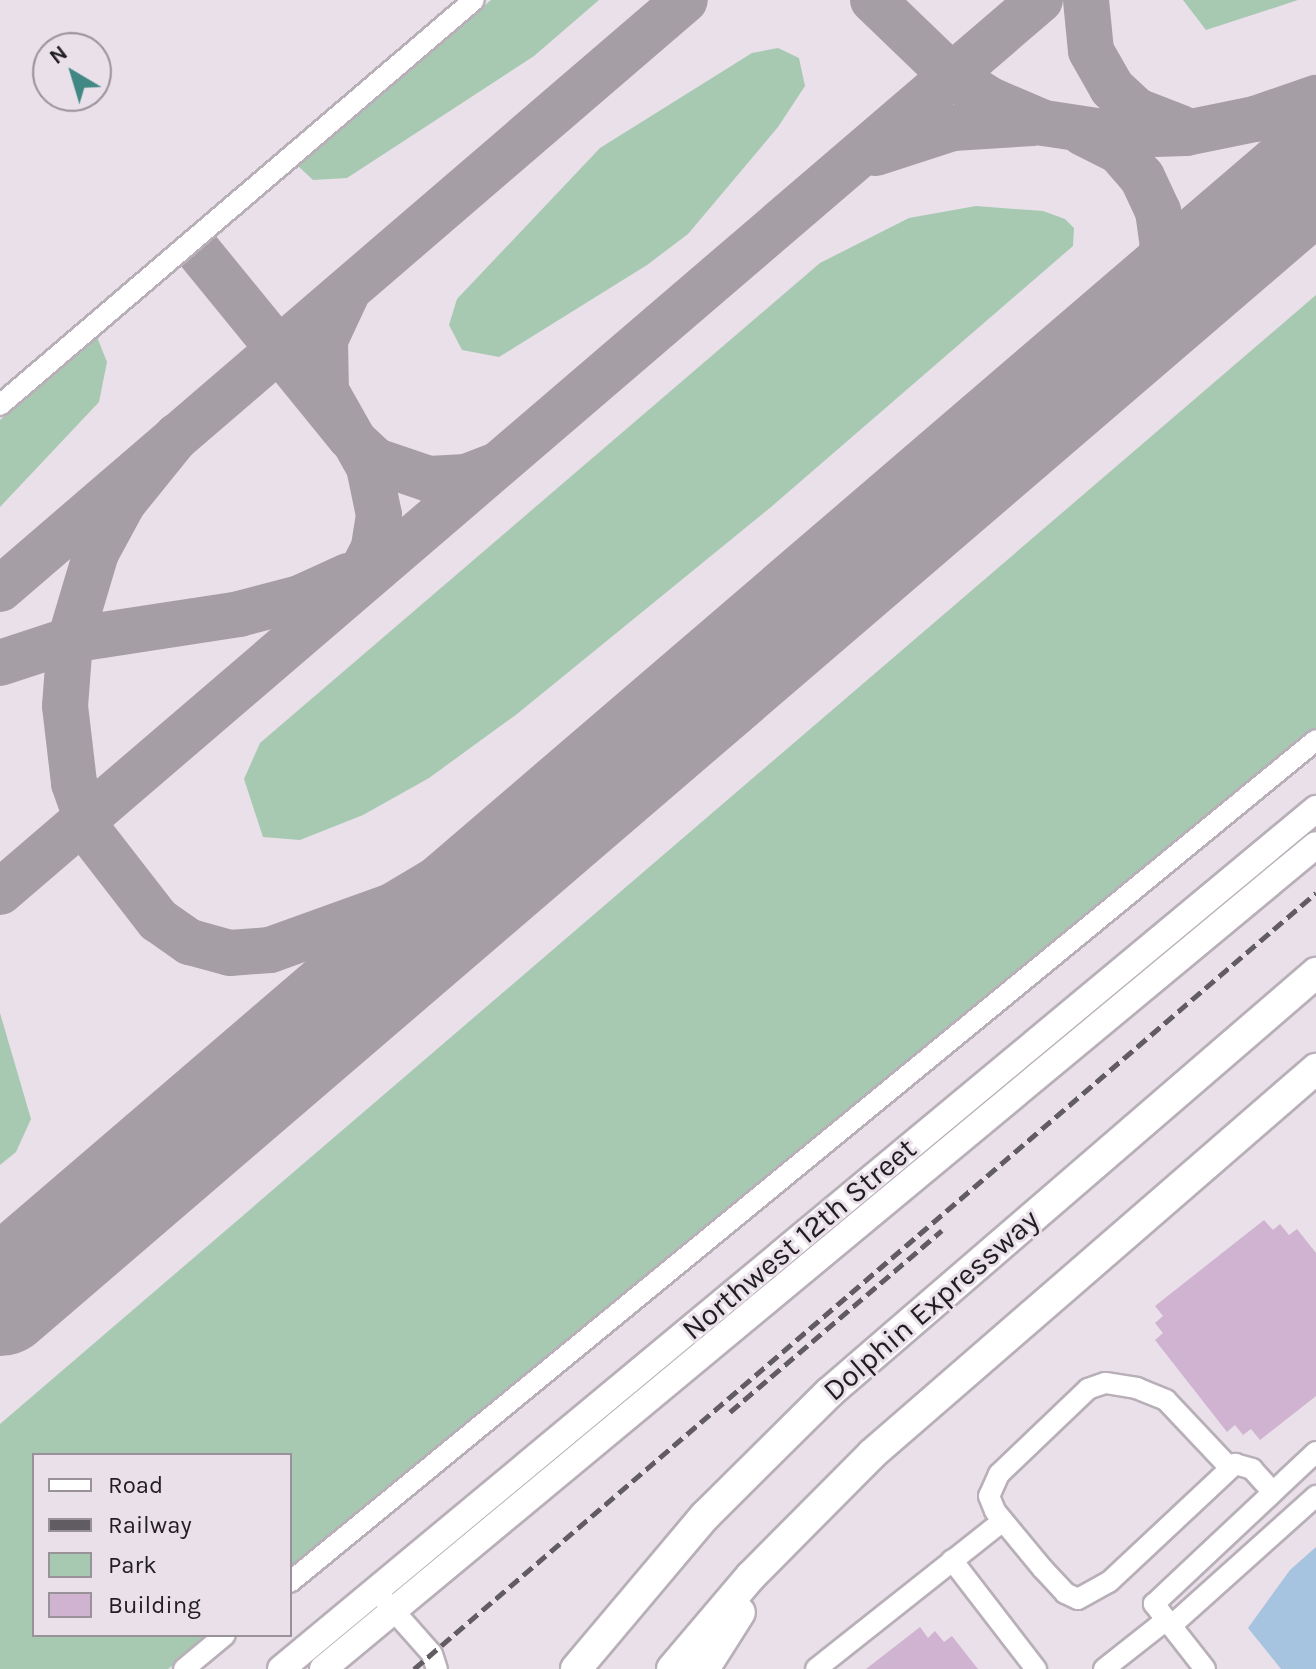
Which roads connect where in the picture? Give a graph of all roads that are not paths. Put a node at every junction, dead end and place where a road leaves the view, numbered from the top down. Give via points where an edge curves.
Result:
1 (474, 0) edge
2 (0, 405) edge
3 (1316, 740) edge
4 (1316, 809) edge
5 (1316, 845) edge
6 (1316, 973) edge
7 (1316, 1069) edge
8 (1316, 1452) edge
9 (1230, 1468) junction
10 (1273, 1492) junction
11 (1316, 1496) edge
12 (1003, 1521) junction
13 (786, 1540) junction
14 (952, 1560) junction
15 (292, 1580) edge
16 (375, 1590) junction
17 (394, 1611) junction
18 (1164, 1616) junction
19 (223, 1637) edge
20 (184, 1669) edge
21 (281, 1669) edge
22 (323, 1669) edge
23 (437, 1669) edge
24 (576, 1669) edge
25 (672, 1669) edge
26 (704, 1669) edge
27 (816, 1669) edge
28 (1036, 1669) edge
29 (1104, 1669) edge
30 (1205, 1669) edge

1 - 2 street
3 - 15 street
4 - 16 main road, Northwest 12th Street
5 - 17 main road, Northwest 12th Street
6 - 24 highway, Dolphin Expressway via 830,1392 705,1516
7 - 13 highway via 913,1416
8 - 10 street
9 - 10 street via 1246,1464
9 - 12 street via 1109,1582 1086,1597 1065,1593
9 - 12 street via 1166,1400 1105,1383 1088,1389 993,1481 989,1496
10 - 18 street
11 - 18 street
12 - 14 street
13 - 25 highway
13 - 26 highway
14 - 27 street
14 - 28 street
16 - 17 street
16 - 21 main road, Northwest 12th Street
17 - 22 main road, Northwest 12th Street
17 - 23 street via 432,1654
18 - 29 street
18 - 30 street
19 - 20 street

